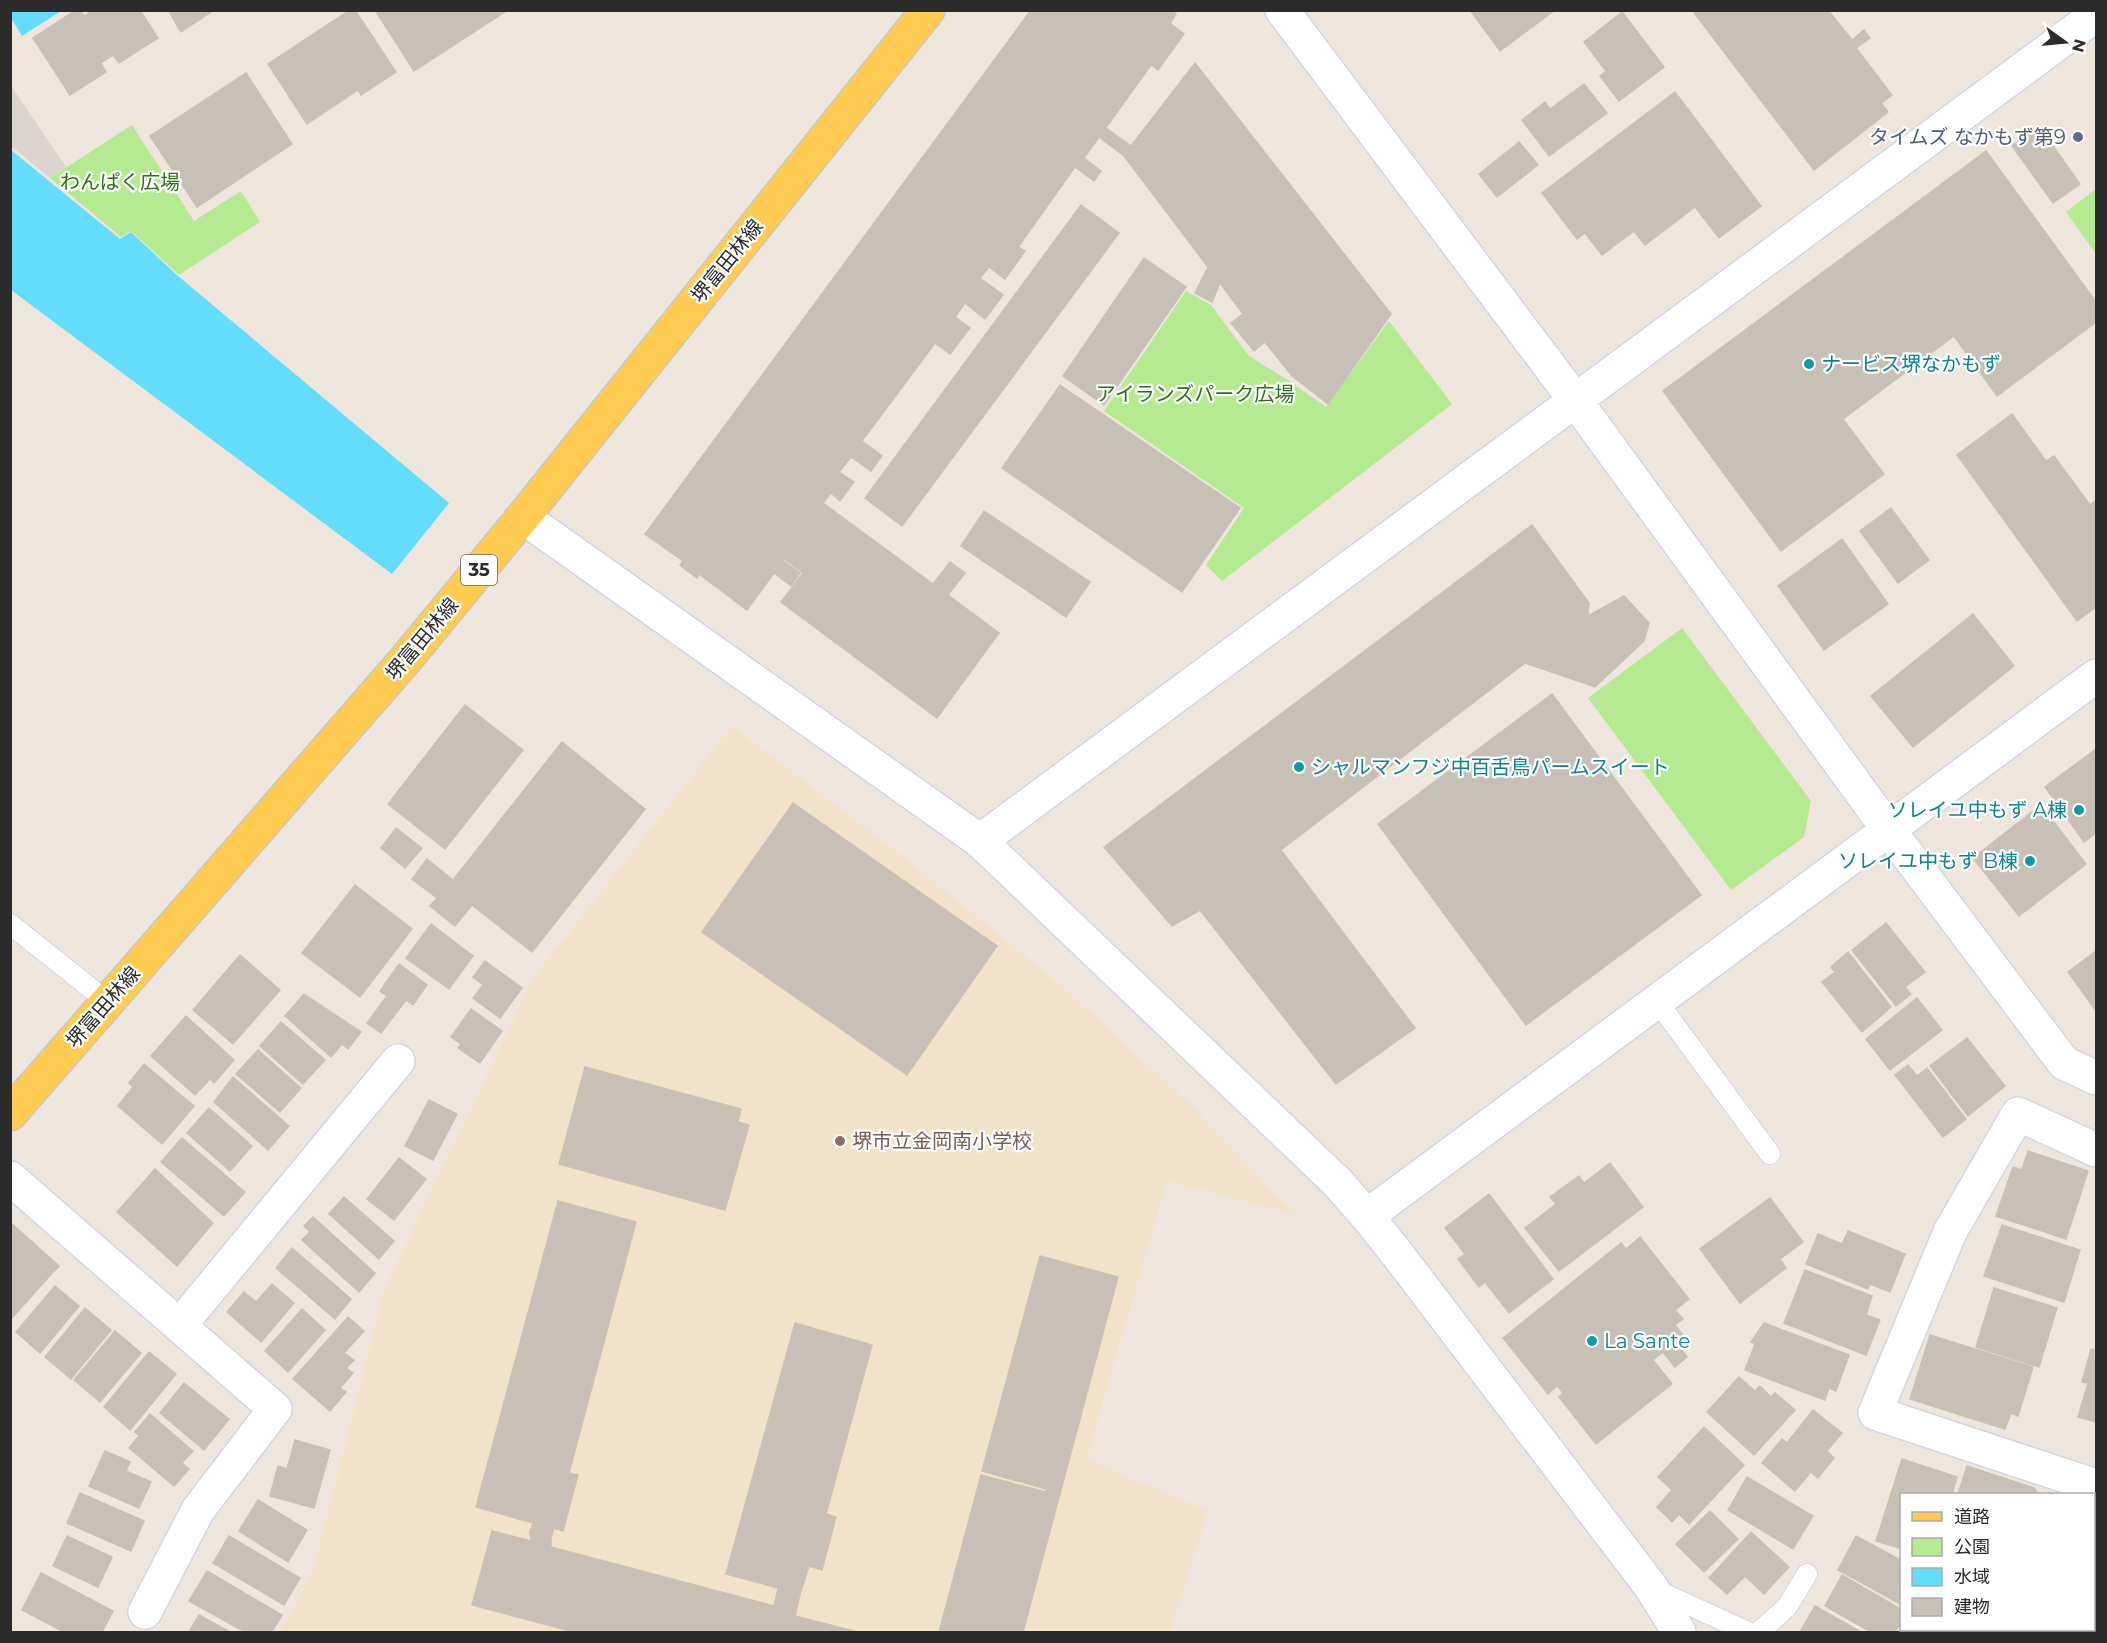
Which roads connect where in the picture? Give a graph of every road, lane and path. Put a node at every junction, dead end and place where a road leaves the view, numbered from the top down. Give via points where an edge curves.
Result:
1 (928, 10) edge
2 (1282, 10) edge
3 (2097, 15) edge
4 (1575, 400) junction
5 (523, 517) junction
6 (2097, 676) edge
7 (1888, 829) junction
8 (980, 842) junction
9 (10, 924) edge
10 (1657, 1001) junction
11 (108, 1002) junction
12 (398, 1061) dead end
13 (2097, 1078) edge
14 (10, 1114) edge
15 (2097, 1150) edge
16 (1770, 1154) dead end
17 (10, 1178) edge
18 (1367, 1216) junction
19 (180, 1325) junction
20 (2060, 1485) edge
21 (2097, 1486) edge
22 (1808, 1574) dead end
23 (1651, 1587) junction
24 (145, 1612) dead end
25 (1679, 1632) edge
26 (1748, 1632) edge
27 (1759, 1632) edge

1 - 5 main road, 堺富田林線 / 35
2 - 4 street
3 - 4 street
4 - 7 street
4 - 8 street
5 - 8 street
5 - 11 main road, 堺富田林線 / 35 via 406,659
6 - 7 street
7 - 10 street
7 - 13 street via 2064,1063
8 - 18 street via 1337,1182
9 - 11 lane
10 - 16 lane
10 - 18 street
11 - 14 main road, 堺富田林線 / 35
12 - 19 street
15 - 20 street via 2018,1114 1950,1232 1875,1413
17 - 19 street
18 - 23 street
19 - 24 street via 275,1409 198,1510
20 - 21 street
22 - 27 lane via 1787,1607
23 - 25 street
23 - 26 lane

